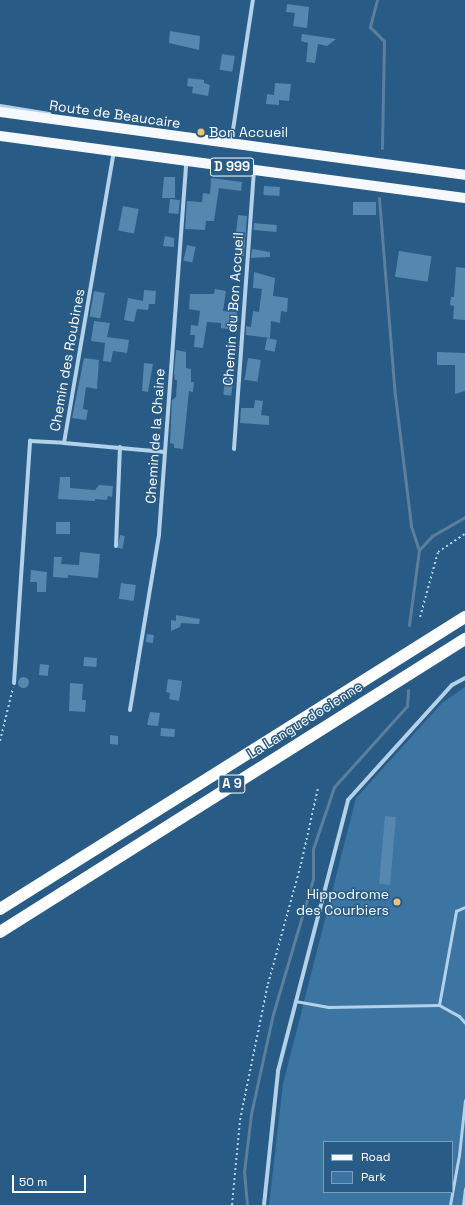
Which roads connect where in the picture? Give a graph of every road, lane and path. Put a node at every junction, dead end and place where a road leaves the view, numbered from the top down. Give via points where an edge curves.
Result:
1 (252, 0) edge
2 (0, 106) edge
3 (0, 112) edge
4 (74, 122) junction
5 (0, 136) edge
6 (230, 144) junction
7 (114, 152) junction
8 (186, 162) junction
9 (254, 170) junction
10 (465, 175) edge
11 (465, 198) edge
12 (64, 443) junction
13 (120, 447) junction
14 (234, 449) dead end
15 (165, 452) junction
16 (465, 534) edge
17 (116, 546) dead end
18 (420, 617) dead end
19 (465, 617) edge
20 (465, 639) edge
21 (465, 678) edge
22 (14, 683) joint
23 (130, 710) dead end
24 (0, 741) edge
25 (318, 788) dead end
26 (465, 907) edge
27 (0, 909) edge
28 (0, 932) edge
29 (295, 1001) junction
30 (439, 1005) junction
31 (465, 1023) edge
32 (465, 1100) edge
33 (453, 1188) edge
34 (465, 1188) edge
35 (452, 1193) edge
36 (232, 1205) edge
37 (264, 1205) edge
38 (450, 1205) edge
39 (462, 1205) edge

1 - 6 street
2 - 4 street via 39,111
3 - 4 main road, Route de Beaucaire / D 999
4 - 6 main road, Route de Beaucaire / D 999
5 - 7 main road, D 999
6 - 10 main road, Route de Beaucaire / D 999
7 - 8 main road, D 999
7 - 12 street, Chemin des Roubines
8 - 9 main road, D 999
8 - 15 street, Chemin de la Chaine
9 - 11 main road, D 999
9 - 14 street, Chemin du Bon Accueil
12 - 13 street
12 - 22 street, Chemin des Roubines via 30,441
13 - 15 street
13 - 17 street
15 - 23 street, Chemin de la Chaine via 159,534
16 - 18 path via 438,552
19 - 27 highway, La Languedocienne / A 9
20 - 28 highway, La Languedocienne / A 9
21 - 29 street via 452,685 348,800
22 - 24 path
25 - 36 path via 267,992 240,1120
26 - 30 lane via 456,911
29 - 30 lane via 328,1007
29 - 37 street via 278,1071
30 - 31 lane via 459,1016
32 - 33 lane
34 - 39 lane
35 - 38 lane

